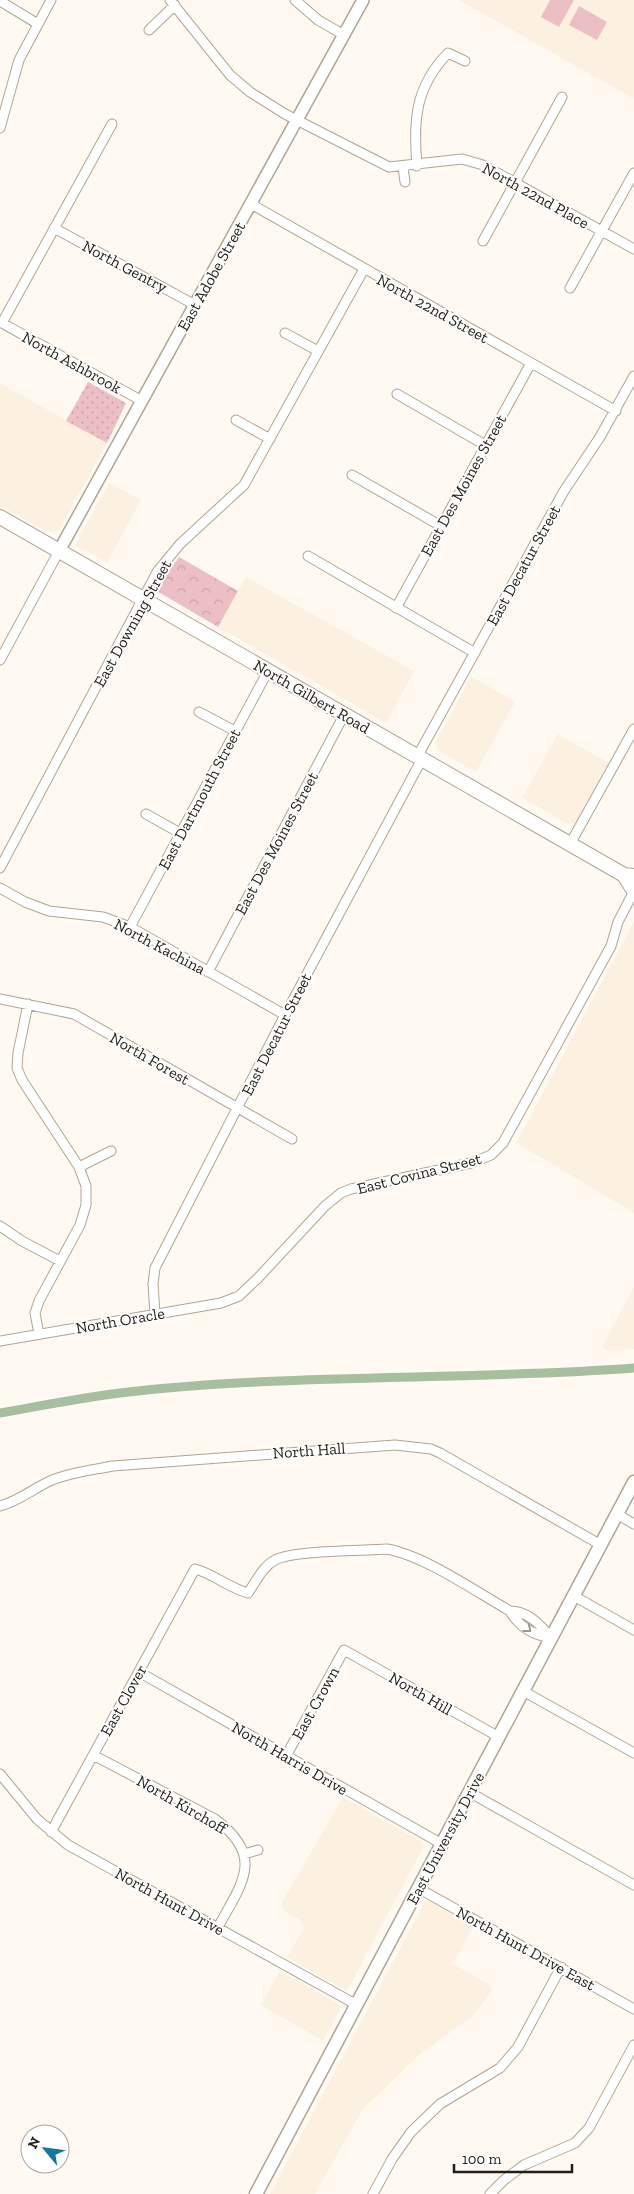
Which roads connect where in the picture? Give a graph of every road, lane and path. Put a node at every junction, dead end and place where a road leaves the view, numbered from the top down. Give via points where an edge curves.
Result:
1 (51, 0) edge
2 (295, 0) edge
3 (363, 0) edge
4 (0, 1) edge
5 (173, 3) edge
6 (38, 24) junction
7 (149, 30) dead end
8 (344, 35) junction
9 (465, 62) dead end
10 (562, 97) dead end
11 (297, 120) junction
12 (112, 124) dead end
13 (0, 128) edge
14 (418, 166) junction
15 (403, 167) junction
16 (634, 173) edge
17 (405, 182) dead end
18 (515, 182) junction
19 (251, 204) junction
20 (54, 228) junction
21 (602, 231) junction
22 (483, 241) dead end
23 (634, 250) edge
24 (364, 269) junction
25 (570, 288) dead end
26 (195, 304) junction
27 (285, 333) dead end
28 (318, 351) junction
29 (531, 363) junction
30 (634, 376) edge
31 (397, 394) dead end
32 (142, 401) junction
33 (616, 410) junction
34 (236, 420) dead end
35 (270, 438) junction
36 (485, 445) junction
37 (352, 475) dead end
38 (0, 517) edge
39 (441, 526) junction
40 (59, 551) junction
41 (308, 556) dead end
42 (142, 599) junction
43 (396, 608) junction
44 (475, 653) junction
45 (0, 660) edge
46 (268, 671) junction
47 (199, 712) dead end
48 (344, 715) junction
49 (634, 729) edge
50 (235, 731) junction
51 (420, 758) junction
52 (146, 814) dead end
53 (180, 833) junction
54 (570, 844) junction
55 (0, 868) edge
56 (629, 876) edge
57 (0, 888) edge
58 (634, 891) edge
59 (130, 927) junction
60 (208, 972) junction
61 (0, 999) edge
62 (28, 1004) junction
63 (285, 1015) junction
64 (238, 1109) junction
65 (292, 1139) dead end
66 (111, 1151) dead end
67 (79, 1167) junction
68 (0, 1226) edge
69 (60, 1261) junction
70 (239, 1296) joint
71 (155, 1314) junction
72 (39, 1334) junction
73 (0, 1341) edge
74 (634, 1482) edge
75 (0, 1506) edge
76 (617, 1514) junction
77 (634, 1524) edge
78 (601, 1545) junction
79 (574, 1596) junction
80 (634, 1630) edge
81 (551, 1638) junction
82 (344, 1650) joint
83 (138, 1672) junction
84 (523, 1691) junction
85 (498, 1737) junction
86 (634, 1753) edge
87 (93, 1755) junction
88 (286, 1756) junction
89 (0, 1774) edge
90 (469, 1792) junction
91 (51, 1832) junction
92 (442, 1844) junction
93 (258, 1850) dead end
94 (244, 1854) junction
95 (634, 1885) edge
96 (418, 1888) junction
97 (218, 1927) junction
98 (561, 1967) junction
99 (357, 2005) junction
100 (634, 2009) edge
101 (634, 2046) edge
102 (256, 2194) edge
103 (373, 2194) edge
104 (490, 2194) edge

1 - 6 street
2 - 8 street via 318,20
3 - 8 street, East Adobe Street
4 - 6 street
5 - 7 street
5 - 11 street, North 22nd Place via 230,75 264,102
6 - 13 street via 18,60
8 - 11 street, East Adobe Street
9 - 14 street via 448,52 429,78 415,116
10 - 18 street
11 - 15 street, North 22nd Place via 380,164
11 - 19 street, East Adobe Street
12 - 20 street
14 - 15 street, North 22nd Place
14 - 18 street, North 22nd Place via 471,160
15 - 17 street
16 - 21 street
18 - 21 street, North 22nd Place
18 - 22 street
19 - 24 street, North 22nd Street
19 - 26 street, East Adobe Street
20 - 26 street, North Gentry
20 - 32 street, North Ashbrook via 2,323
21 - 23 street, North 22nd Place
21 - 25 street
24 - 28 street, East Downing Street
24 - 29 street, North 22nd Street
26 - 32 street, East Adobe Street
27 - 28 street
28 - 35 street, East Downing Street
29 - 33 street, North 22nd Street
29 - 36 street, East Des Moines Street
30 - 33 street, East Decatur Street
31 - 36 street
32 - 40 street, East Adobe Street
33 - 44 street, East Decatur Street via 564,491
34 - 35 street
35 - 42 street, East Downing Street via 240,490 174,550
36 - 39 street, East Des Moines Street
37 - 39 street
38 - 40 main road, North Gilbert Road
39 - 43 street, East Des Moines Street
40 - 42 main road, North Gilbert Road
40 - 45 street
41 - 43 street
42 - 46 main road, North Gilbert Road
42 - 55 street, East Downing Street
43 - 44 street
44 - 51 street, East Decatur Street
46 - 48 main road, North Gilbert Road
46 - 50 street, East Dartmouth Street
47 - 50 street
48 - 51 main road, North Gilbert Road
48 - 60 street, East Des Moines Street
49 - 54 street
50 - 53 street, East Dartmouth Street
51 - 54 main road, North Gilbert Road
51 - 63 street, East Decatur Street
52 - 53 street
53 - 59 street, East Dartmouth Street
54 - 56 main road, North Gilbert Road
56 - 58 main road, North Gilbert Road
57 - 59 street, North Kachina via 49,912 103,917
58 - 70 street, East Covina Street via 610,946 503,1143 491,1155 471,1163 341,1193
59 - 60 street, North Kachina
60 - 63 street, North Kachina
61 - 62 street, North Forest
62 - 64 street, North Forest via 74,1014
62 - 67 street via 17,1068
63 - 64 street, East Decatur Street
64 - 65 street, North Forest
64 - 71 street, East Decatur Street via 155,1268
66 - 67 street
67 - 69 street via 86,1186 86,1205 80,1225
68 - 69 street
69 - 72 street via 35,1313
70 - 71 street, North Oracle via 221,1304
71 - 72 street, North Oracle
72 - 73 street, North Oracle
74 - 76 main road, East University Drive
75 - 78 street, North Hall via 69,1474 113,1466 395,1445 431,1449
76 - 77 street
76 - 78 main road, East University Drive
78 - 79 main road, East University Drive
79 - 80 street
79 - 81 main road, East University Drive
81 - 83 street, East Clover via 535,1635 510,1611 418,1558 387,1549 293,1555 275,1560 248,1593 195,1569
81 - 84 main road, East University Drive
82 - 85 street, North Hill
82 - 88 street, East Crown
83 - 87 street, East Clover
83 - 88 street, North Harris Drive
84 - 85 main road, East University Drive
84 - 86 street
85 - 90 main road, East University Drive
87 - 91 street, East Clover
87 - 94 street, North Kirchoff via 215,1819 232,1832
88 - 92 street, North Harris Drive
89 - 91 street, North Hunt Drive
90 - 92 main road, East University Drive
90 - 95 street
91 - 97 street, North Hunt Drive
92 - 96 main road, East University Drive
93 - 94 street
94 - 97 street via 243,1878
96 - 98 street, North Hunt Drive East
96 - 99 main road, East University Drive
97 - 99 street, North Hunt Drive
98 - 100 street, North Hunt Drive East
98 - 103 street via 518,2047 500,2068 440,2104 411,2132
99 - 102 main road, East University Drive
101 - 104 street via 593,2122 575,2143 524,2165

